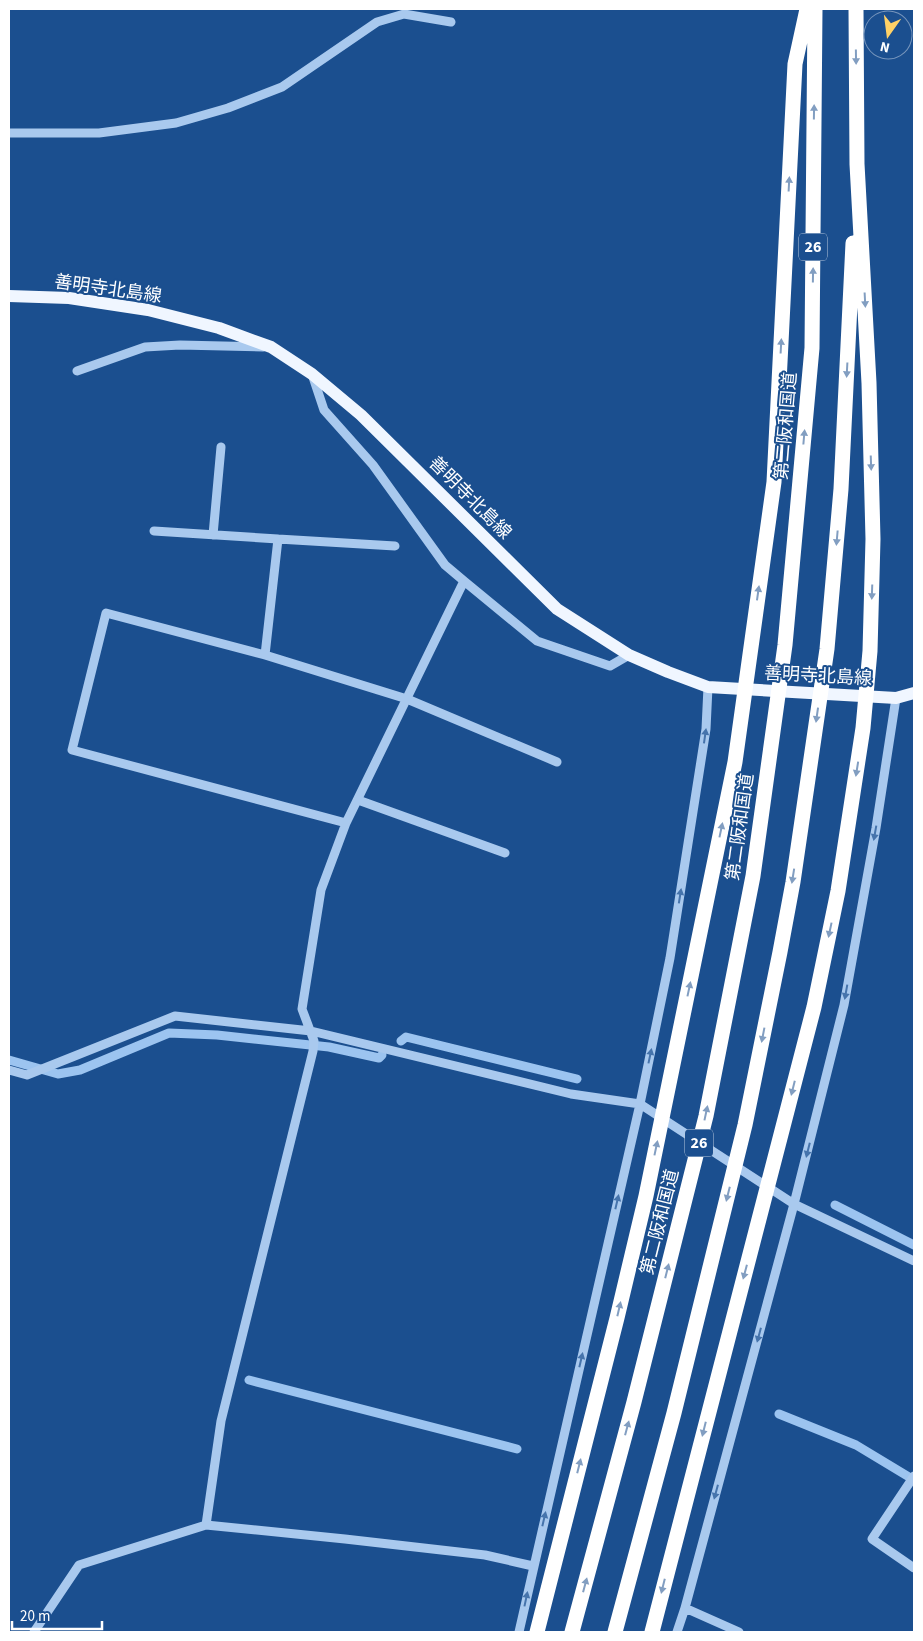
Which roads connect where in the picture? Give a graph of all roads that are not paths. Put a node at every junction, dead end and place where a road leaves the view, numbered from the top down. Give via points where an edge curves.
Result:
1 (807, 9) edge
2 (815, 9) edge
3 (856, 9) edge
4 (451, 22) dead end
5 (9, 133) edge
6 (857, 164) junction
7 (9, 296) edge
8 (271, 347) junction
9 (77, 371) dead end
10 (312, 374) junction
11 (221, 447) dead end
12 (154, 531) dead end
13 (212, 535) junction
14 (278, 539) junction
15 (395, 546) dead end
16 (464, 581) junction
17 (264, 655) junction
18 (629, 655) junction
19 (708, 687) junction
20 (914, 693) edge
21 (896, 698) junction
22 (407, 699) junction
23 (557, 762) dead end
24 (358, 800) junction
25 (346, 823) junction
26 (505, 853) dead end
27 (311, 1031) junction
28 (9, 1070) edge
29 (640, 1104) junction
30 (794, 1204) junction
31 (914, 1261) edge
32 (914, 1476) edge
33 (206, 1525) junction
34 (533, 1566) junction
35 (914, 1568) edge
36 (685, 1608) junction
37 (34, 1632) edge
38 (519, 1632) edge
39 (537, 1632) edge
40 (572, 1632) edge
41 (615, 1632) edge
42 (652, 1632) edge
43 (677, 1632) edge
44 (739, 1632) edge

39 -> 1 highway, 26 via 646,1196 735,762 774,482 795,64
40 -> 2 highway, 第二阪和国道 / 26 via 706,1116 753,876 785,645 812,348
3 -> 6 highway, 26
4 - 5 street via 404,14 377,22 282,87 228,108 176,123 99,133
6 -> 41 highway, 26 via 841,489 827,649 791,891 745,1125 674,1413
6 -> 42 highway, 26 via 869,383 873,539 870,651 863,728 838,891 814,1007
7 - 8 main road, 善明寺北島線 via 68,298 148,310 219,328
8 - 9 street via 145,347
8 - 10 main road, 善明寺北島線
10 - 16 street via 324,410 373,465 445,565
10 - 18 main road, 善明寺北島線 via 361,415 557,609
11 - 13 street
12 - 13 street
13 - 14 street
14 - 15 street
14 - 17 street
16 - 18 street via 537,641 610,666
16 - 22 street
17 - 22 street
17 - 25 street via 106,613 72,750
18 - 19 main road, 善明寺北島線
19 - 21 main road, 善明寺北島線
29 -> 19 street via 670,958 706,729
20 - 21 main road, 善明寺北島線
21 -> 30 street via 844,1005
22 - 23 street
22 - 24 street
24 - 25 street
24 - 26 street
25 - 27 street via 321,890 302,1009
27 - 28 street via 175,1016 35,1073 27,1075
27 - 29 street via 571,1094
27 - 33 street via 313,1051 221,1421
29 - 30 street
34 -> 29 street
30 - 31 street
30 -> 36 street
32 - 35 street via 872,1539
33 - 34 street via 485,1555
33 - 37 street via 79,1565
38 -> 34 street
36 - 43 street
36 - 44 street

